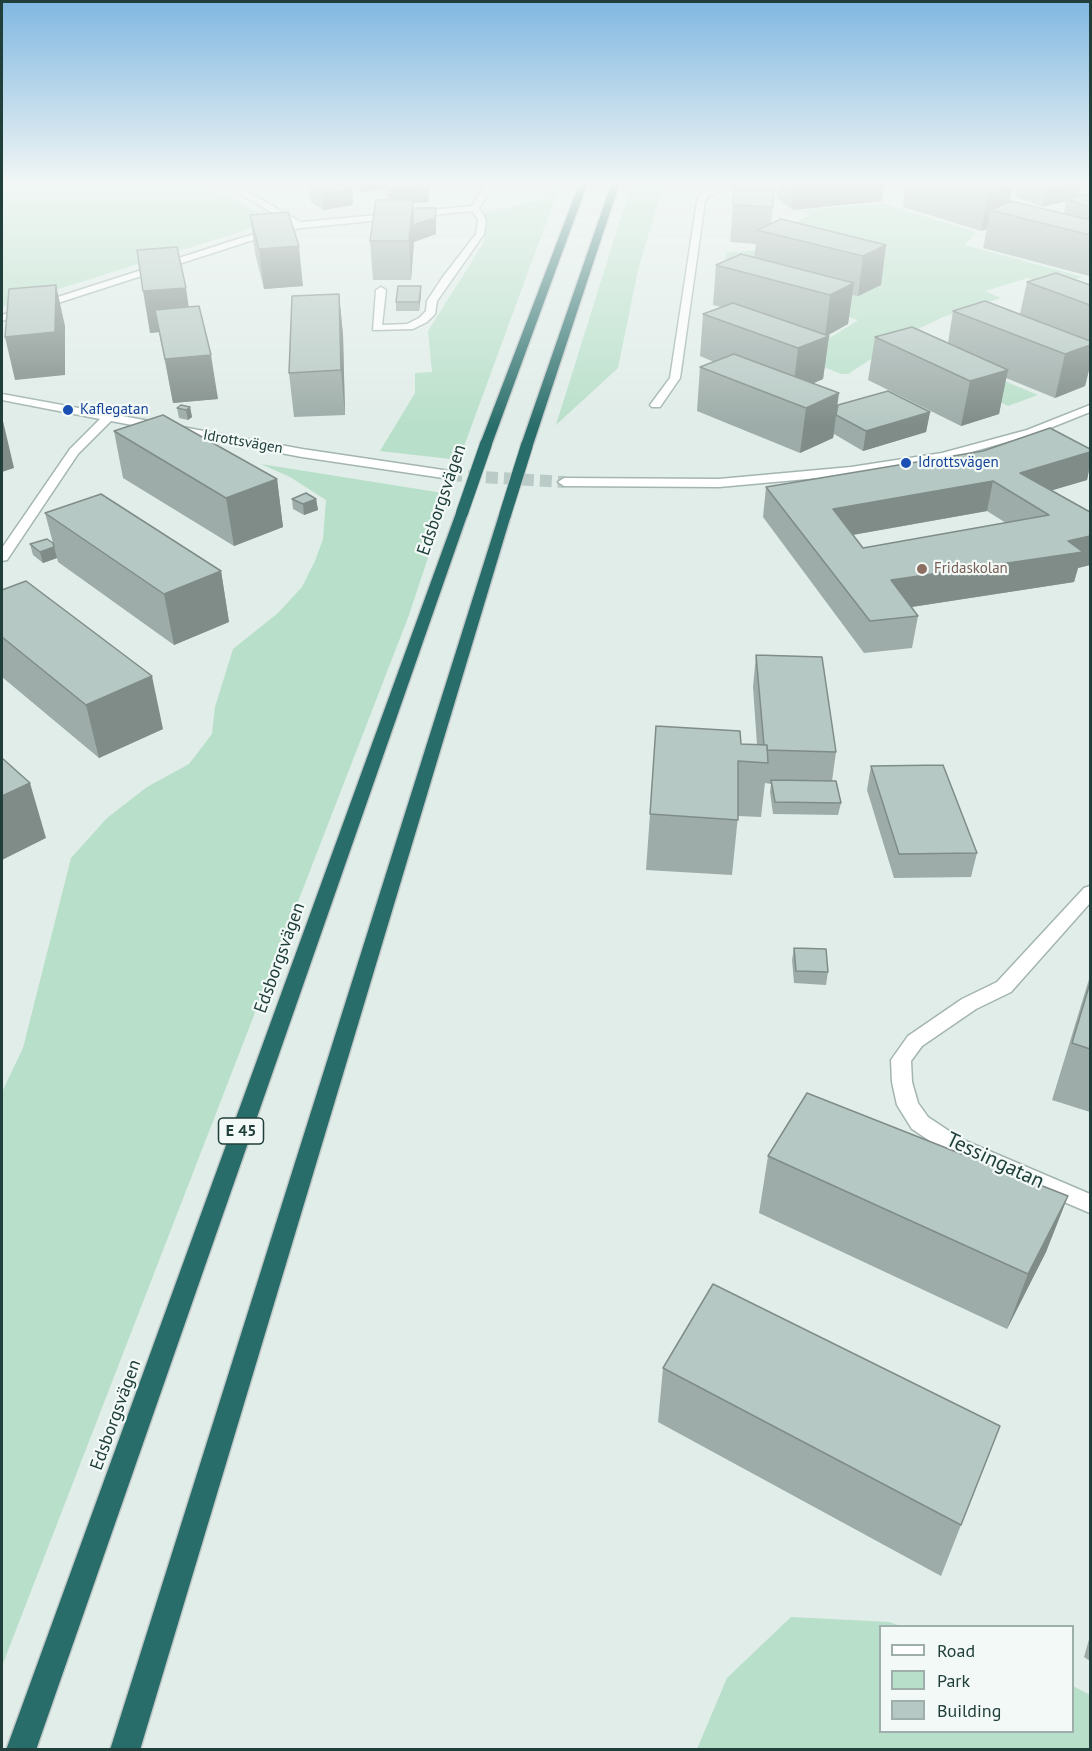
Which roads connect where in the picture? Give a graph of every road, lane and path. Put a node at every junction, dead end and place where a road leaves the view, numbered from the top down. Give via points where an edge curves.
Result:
1 (170, 264) edge
2 (458, 264) edge
3 (553, 264) edge
4 (588, 264) edge
5 (692, 264) edge
6 (381, 290) dead end
7 (2, 318) edge
8 (2, 397) edge
9 (656, 405) dead end
10 (1090, 408) edge
11 (108, 417) junction
12 (450, 475) tunnel mouth
13 (564, 482) tunnel mouth
14 (2, 557) edge
15 (1090, 892) edge
16 (1090, 1204) edge
17 (21, 1749) edge
18 (125, 1749) edge

1 - 7 street
2 - 6 street via 432,301 431,312 410,327 377,328
3 - 17 highway, Edsborgsvägen / E 45, bridge
4 - 18 highway, bridge via 527,445
5 - 9 street via 675,378
8 - 11 street, Idrottsvägen
10 - 13 street via 1030,432 943,456 850,471 719,483
11 - 12 street, Idrottsvägen
11 - 14 street via 74,452
15 - 16 street, Tessingatan via 1004,987 969,1004 915,1041 901,1060 908,1105 920,1123 953,1145

